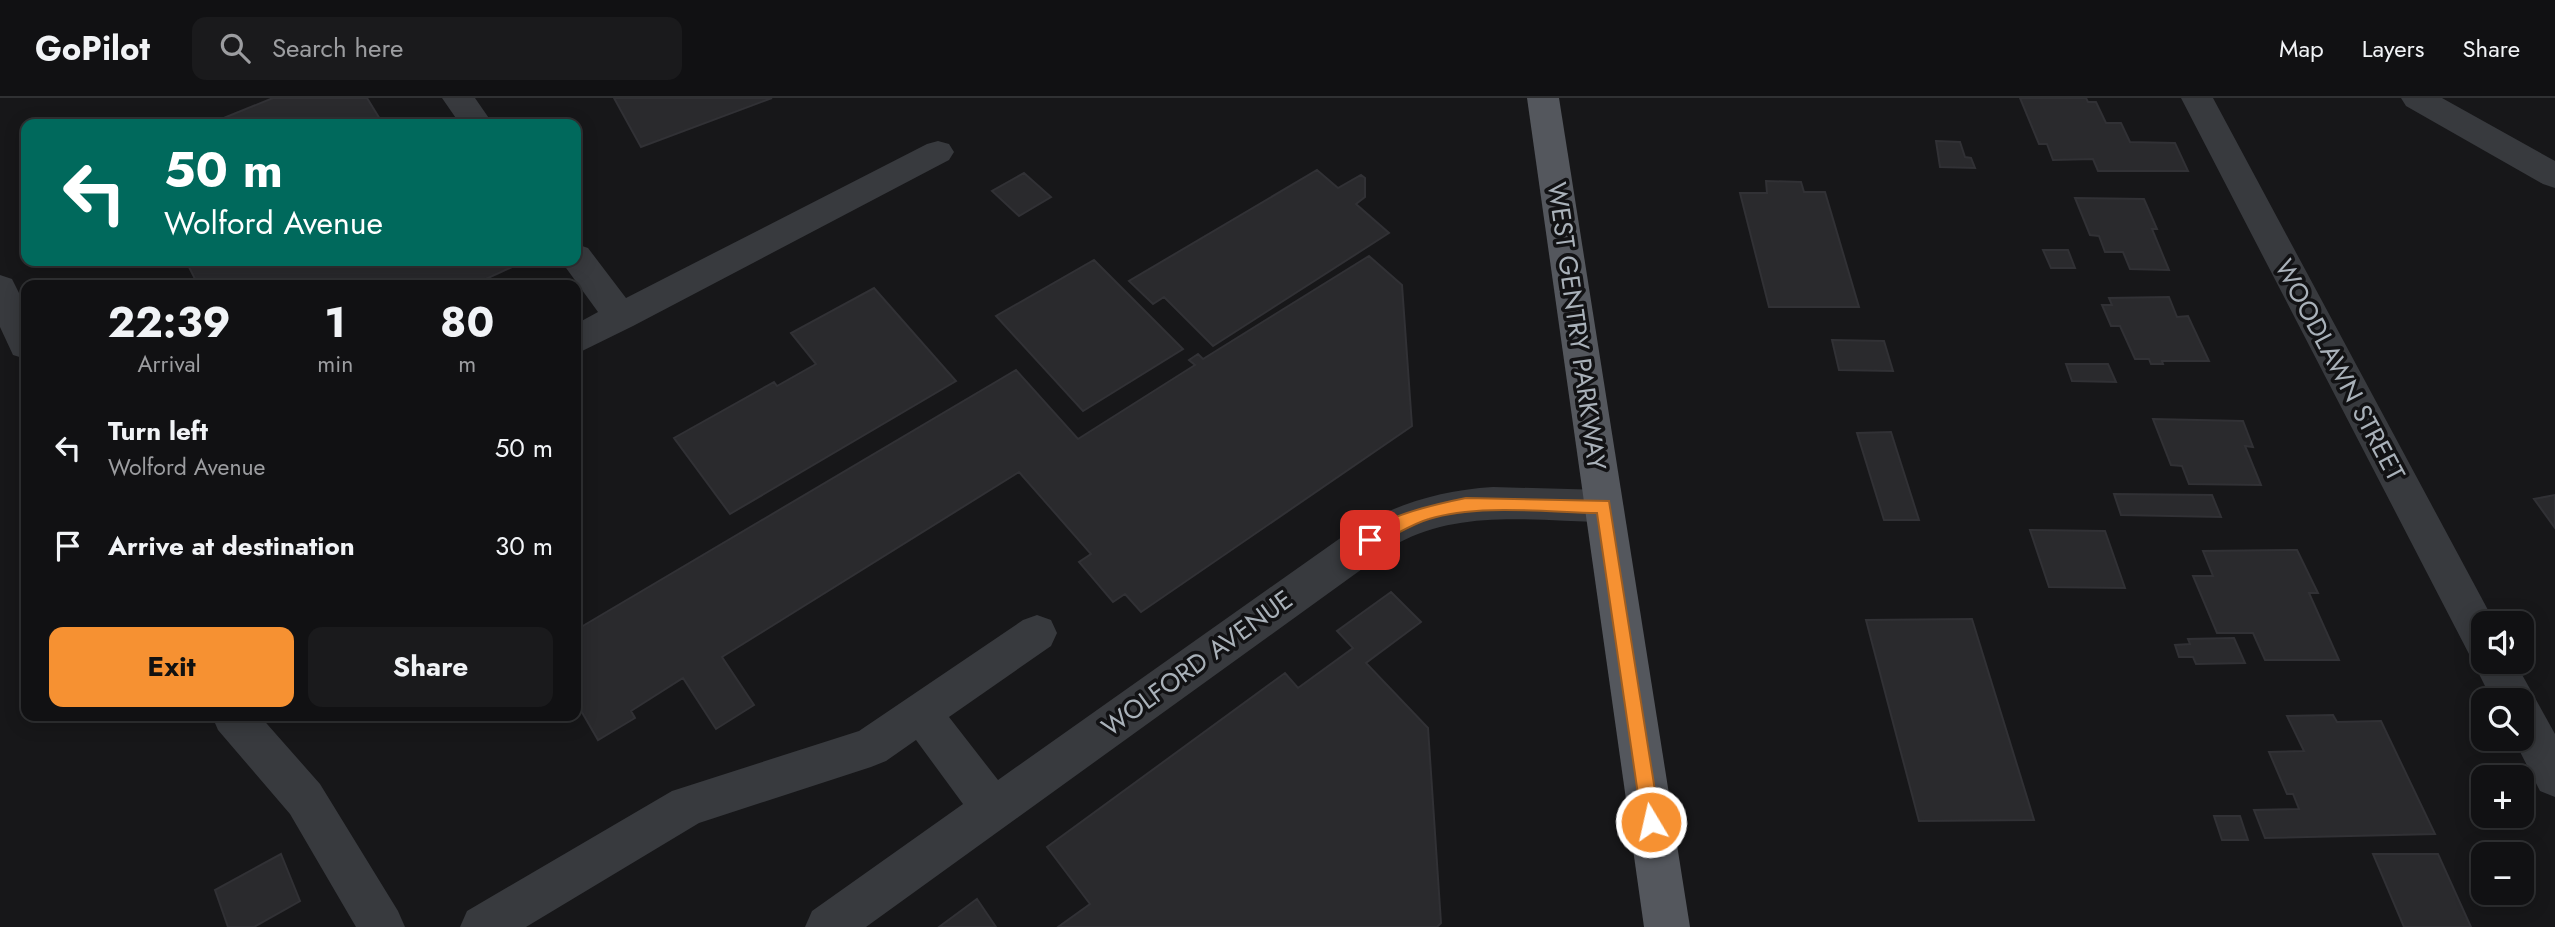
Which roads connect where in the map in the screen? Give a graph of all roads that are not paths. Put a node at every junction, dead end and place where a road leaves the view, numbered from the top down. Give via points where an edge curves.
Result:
1 (458, 98) edge
2 (1543, 98) edge
3 (2197, 98) edge
4 (2417, 98) edge
5 (473, 119) edge
6 (938, 152) dead end
7 (2555, 176) edge
8 (581, 264) edge
9 (0, 288) edge
10 (621, 317) junction
11 (21, 334) edge
12 (581, 338) edge
13 (1604, 506) junction
14 (2471, 618) edge
15 (1037, 633) dead end
16 (921, 713) junction
17 (237, 721) edge
18 (2534, 737) edge
19 (2555, 778) edge
20 (993, 809) junction
21 (382, 927) edge
22 (483, 927) edge
23 (828, 927) edge
24 (1667, 927) edge

1 - 5 street
2 - 13 main road, WEST GENTRY PARKWAY
3 - 14 street, WOODLAWN STREET
4 - 7 street
6 - 10 street
8 - 10 street
9 - 11 street
10 - 12 street
13 - 20 street, WOLFORD AVENUE via 1466,505 1397,524
13 - 24 main road, WEST GENTRY PARKWAY
15 - 16 street
16 - 20 street
16 - 22 street via 870,747 687,806
17 - 21 street via 305,799
18 - 19 street
20 - 23 street, WOLFORD AVENUE

